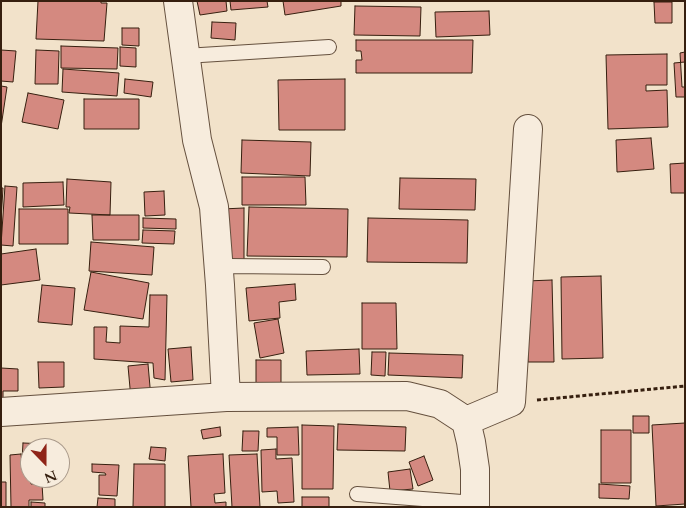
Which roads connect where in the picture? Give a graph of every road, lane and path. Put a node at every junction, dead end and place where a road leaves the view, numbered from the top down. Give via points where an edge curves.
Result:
1 (178, 1) edge
2 (330, 47) dead end
3 (185, 56) junction
4 (528, 129) dead end
5 (323, 267) dead end
6 (219, 268) junction
7 (685, 386) edge
8 (226, 397) junction
9 (511, 402) junction
10 (1, 412) edge
11 (466, 421) junction
12 (357, 494) dead end
13 (475, 505) edge

1 - 3 street
2 - 3 lane
3 - 6 street via 197,140 214,207
4 - 9 street
5 - 6 lane
6 - 8 street
7 - 9 path
8 - 10 street
8 - 11 street via 408,396 440,404
9 - 11 street
11 - 13 street via 475,469
12 - 13 lane

